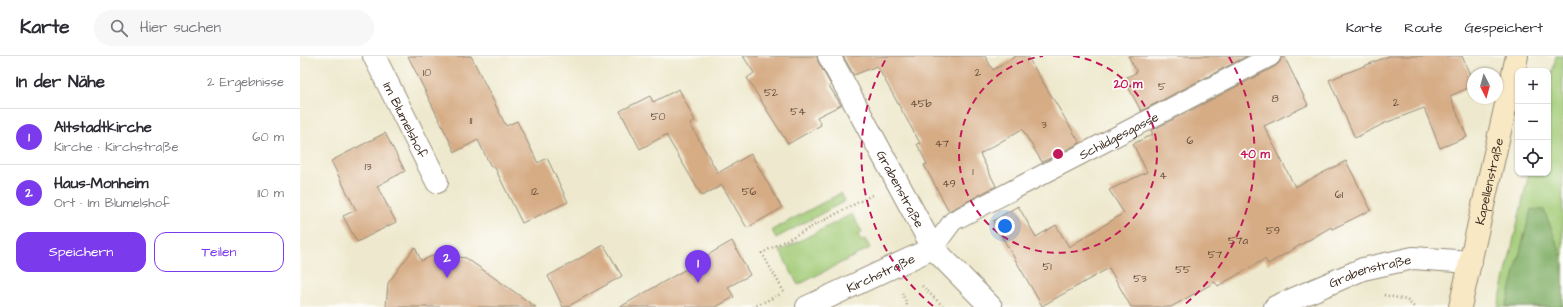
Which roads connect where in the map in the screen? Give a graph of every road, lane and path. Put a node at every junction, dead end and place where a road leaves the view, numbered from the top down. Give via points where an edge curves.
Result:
1 (374, 56) edge
2 (829, 56) edge
3 (1271, 56) edge
4 (1518, 56) edge
5 (437, 182) dead end
6 (898, 182) junction
7 (933, 248) junction
8 (1471, 262) junction
9 (920, 284) dead end
10 (908, 290) dead end
11 (784, 292) junction
12 (902, 293) junction
13 (1384, 295) dead end
14 (896, 296) dead end
15 (787, 297) dead end
16 (753, 307) edge
17 (807, 307) edge
18 (908, 307) edge
19 (944, 307) edge
20 (991, 307) edge
21 (1275, 307) edge
22 (1414, 307) edge
23 (1460, 307) edge

1 - 5 street, Im Blumelshof
2 - 6 street, Grabenstraße
3 - 7 lane, Schildgesgasse via 953,221
4 - 8 street, Kapellenstraße
6 - 7 street, Grabenstraße
6 - 11 path via 762,253
7 - 17 street, Kirchstraße
7 - 20 street, Grabenstraße
8 - 21 street, Grabenstraße via 1413,258 1370,267
8 - 23 street, Kapellenstraße
9 - 19 path
10 - 12 path
11 - 15 path
11 - 16 path
12 - 14 path
12 - 18 path
13 - 22 path via 1407,300

